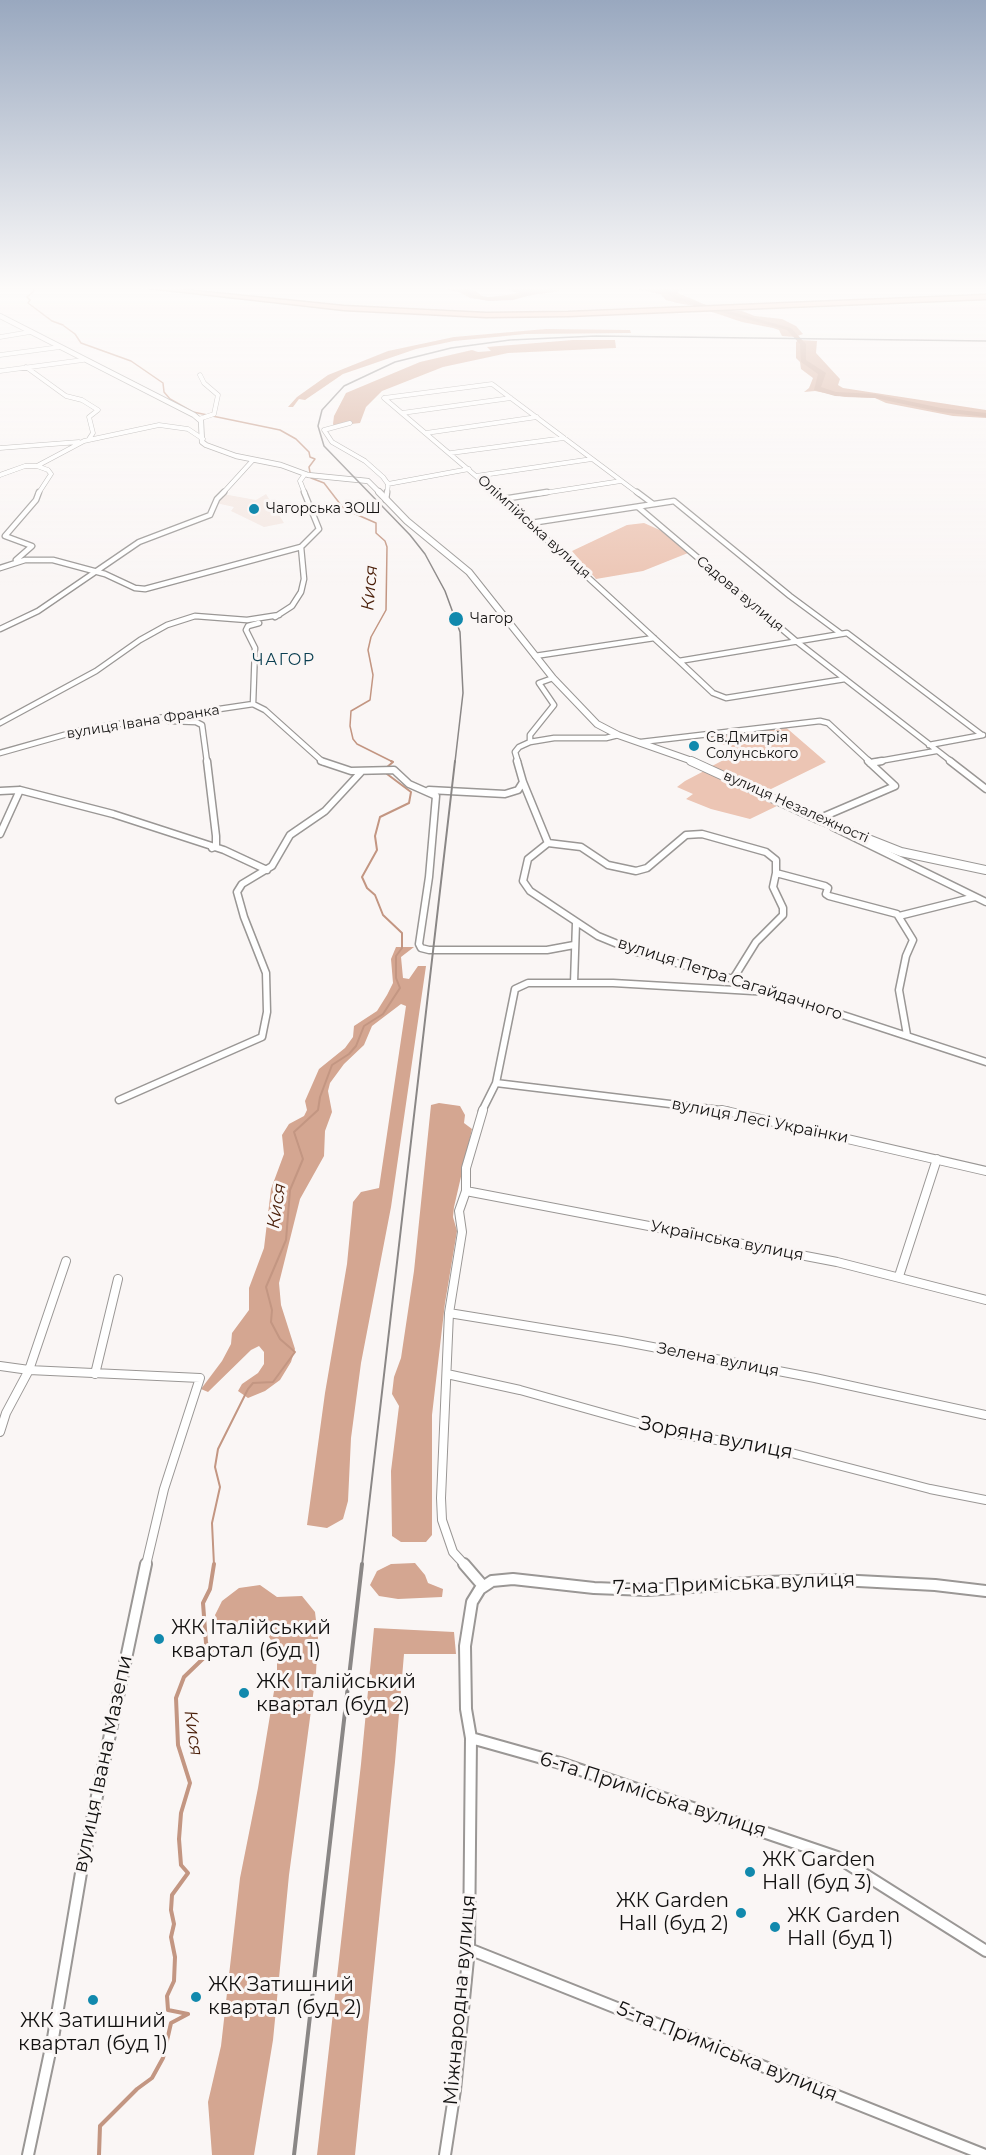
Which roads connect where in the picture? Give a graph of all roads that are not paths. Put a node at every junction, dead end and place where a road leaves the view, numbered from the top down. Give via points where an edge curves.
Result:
1 (55, 388) edge
2 (139, 388) edge
3 (210, 388) edge
4 (464, 388) edge
5 (497, 388) edge
6 (511, 398) junction
7 (402, 413) junction
8 (537, 417) junction
9 (199, 419) junction
10 (350, 423) dead end
11 (426, 433) junction
12 (564, 438) junction
13 (203, 439) junction
14 (86, 440) junction
15 (0, 448) edge
16 (451, 453) junction
17 (592, 459) junction
18 (253, 460) junction
19 (37, 466) junction
20 (469, 469) junction
21 (0, 475) edge
22 (309, 475) junction
23 (476, 476) junction
24 (621, 481) junction
25 (388, 484) junction
26 (503, 499) junction
27 (386, 500) junction
28 (653, 504) junction
29 (638, 507) junction
30 (531, 523) junction
31 (7, 538) junction
32 (0, 540) edge
33 (301, 547) junction
34 (8, 564) junction
35 (0, 568) edge
36 (95, 571) junction
37 (279, 615) junction
38 (0, 629) edge
39 (840, 633) junction
40 (654, 638) junction
41 (796, 642) junction
42 (535, 656) junction
43 (679, 661) junction
44 (553, 678) junction
45 (845, 679) junction
46 (253, 704) junction
47 (155, 719) junction
48 (0, 723) edge
49 (618, 735) junction
50 (984, 735) edge
51 (530, 742) junction
52 (641, 742) junction
53 (929, 745) junction
54 (936, 751) junction
55 (0, 753) edge
56 (870, 763) junction
57 (362, 771) junction
58 (523, 782) junction
59 (986, 789) edge
60 (0, 790) edge
61 (20, 790) junction
62 (427, 790) junction
63 (821, 820) junction
64 (0, 834) edge
65 (548, 843) junction
66 (213, 848) junction
67 (267, 870) junction
68 (986, 870) edge
69 (776, 873) junction
70 (975, 897) junction
71 (986, 902) edge
72 (899, 916) junction
73 (576, 923) junction
74 (574, 945) junction
75 (733, 978) junction
76 (574, 983) junction
77 (770, 992) junction
78 (907, 1035) junction
79 (986, 1062) edge
80 (496, 1083) junction
81 (119, 1100) dead end
82 (937, 1158) junction
83 (986, 1171) edge
84 (466, 1191) junction
85 (66, 1261) dead end
86 (899, 1276) junction
87 (118, 1279) dead end
88 (986, 1300) edge
89 (449, 1313) junction
90 (0, 1366) edge
91 (29, 1371) junction
92 (95, 1374) junction
93 (447, 1374) junction
94 (986, 1415) edge
95 (0, 1432) edge
96 (986, 1500) edge
97 (483, 1586) junction
98 (986, 1592) edge
99 (471, 1738) junction
100 (469, 1948) junction
101 (986, 1952) edge
102 (28, 2155) edge
103 (445, 2155) edge
104 (985, 2155) edge

1 - 14 street via 98,410 89,417 93,435
2 - 9 street
3 - 9 street via 218,394 215,413
4 - 7 street, Олімпійська вулиця via 384,398
5 - 6 street, Олімпійська вулиця
6 - 7 street
6 - 8 street
7 - 11 street, Олімпійська вулиця
8 - 11 street
8 - 12 street
9 - 13 street
10 - 25 street via 324,430 332,442 368,463
11 - 16 street, Олімпійська вулиця
12 - 16 street
12 - 17 street
13 - 14 street via 188,429 159,425
13 - 18 street via 208,446
14 - 15 street
14 - 19 street
16 - 20 street, Олімпійська вулиця
17 - 23 street
17 - 24 street
18 - 22 street
18 - 36 street via 215,501 210,515 142,541
19 - 21 street
19 - 31 street via 51,474 38,499
20 - 23 street, Олімпійська вулиця
20 - 25 street
22 - 27 street, вулиця Незалежності via 367,481
22 - 33 street via 300,481 319,528
23 - 26 street, Олімпійська вулиця
24 - 26 street
24 - 28 street
25 - 27 street
26 - 30 street, Олімпійська вулиця
27 - 42 street, вулиця Незалежності via 469,572
28 - 29 street
28 - 39 street via 674,501
29 - 30 street
29 - 41 street, Садова вулиця
30 - 40 street, Олімпійська вулиця
31 - 32 street
31 - 34 street via 33,547
33 - 36 street via 148,589 135,588
33 - 37 street via 303,587 294,603
34 - 35 street
34 - 36 street via 48,559
36 - 38 street via 32,614
37 - 46 street via 246,628 255,648
37 - 48 street via 247,620 196,616 174,622
39 - 41 street
39 - 50 street via 852,636
40 - 42 street
40 - 43 street, Олімпійська вулиця
41 - 43 street
41 - 45 street, Садова вулиця
42 - 44 street, вулиця Незалежності
43 - 45 street, Олімпійська вулиця via 713,693 726,698
44 - 49 street, вулиця Незалежності via 597,724
44 - 51 street via 539,682 554,705 530,735
45 - 53 street, Садова вулиця
46 - 47 street, вулиця Івана Франка
46 - 57 street via 265,710 320,760 338,768
47 - 55 street, вулиця Івана Франка via 85,729
47 - 66 street via 202,725 216,836
49 - 51 street
49 - 52 street, вулиця Незалежності
50 - 53 street
51 - 58 street via 515,752
52 - 56 street via 820,721 828,723
52 - 63 street, вулиця Незалежності
53 - 54 street, Садова вулиця
54 - 56 street
54 - 59 street, Садова вулиця
56 - 63 street via 895,786
57 - 62 street via 398,771 408,784
57 - 67 street via 325,811 290,835
58 - 62 street via 518,790 505,794
58 - 65 street
60 - 61 street
61 - 64 street
61 - 66 street via 113,814
62 - 74 street via 437,801 420,947 547,950
63 - 68 street, вулиця Незалежності via 901,852
63 - 70 street
65 - 69 street via 584,848 608,865 636,872 647,868 686,835 699,833 770,854 777,862
65 - 73 street, вулиця Петра Сагайдачного via 528,859 523,881 530,891
66 - 67 street via 236,854
67 - 81 street via 242,884 236,893 266,973 267,1012 262,1036
69 - 72 street via 824,885 828,896
69 - 75 street via 773,886 783,915 756,942
70 - 71 street
70 - 72 street
72 - 78 street via 913,942 899,990
73 - 74 street
73 - 75 street, вулиця Петра Сагайдачного via 637,952
74 - 76 street
75 - 77 street, вулиця Петра Сагайдачного
76 - 77 street
76 - 80 street via 528,983 515,989
77 - 78 street, вулиця Петра Сагайдачного
78 - 79 street, вулиця Петра Сагайдачного
80 - 82 street, вулиця Лесі Українки via 705,1107
80 - 84 street via 475,1132
82 - 83 street, вулиця Лесі Українки
82 - 86 street
84 - 86 street, Українська вулиця
84 - 89 street via 459,1207 462,1232
85 - 91 street
86 - 88 street, Українська вулиця
87 - 92 street
89 - 93 street
89 - 94 street, Зелена вулиця via 621,1341
90 - 91 street
91 - 92 street
91 - 95 street
92 - 102 street, вулиця Івана Мазепи via 200,1378 164,1489 136,1607
93 - 96 street, Зоряна вулиця via 677,1434 776,1449
93 - 97 street via 442,1520 453,1552
97 - 98 street, 7-ма Приміська вулиця via 520,1578 647,1590 828,1580 908,1583
97 - 99 street, Міжнародна вулиця via 472,1602 465,1646 466,1709
99 - 100 street, Міжнародна вулиця
99 - 101 street, 6-та Приміська вулиця via 560,1763 824,1851 860,1869
100 - 103 street, Міжнародна вулиця
100 - 104 street, 5-та Приміська вулиця

